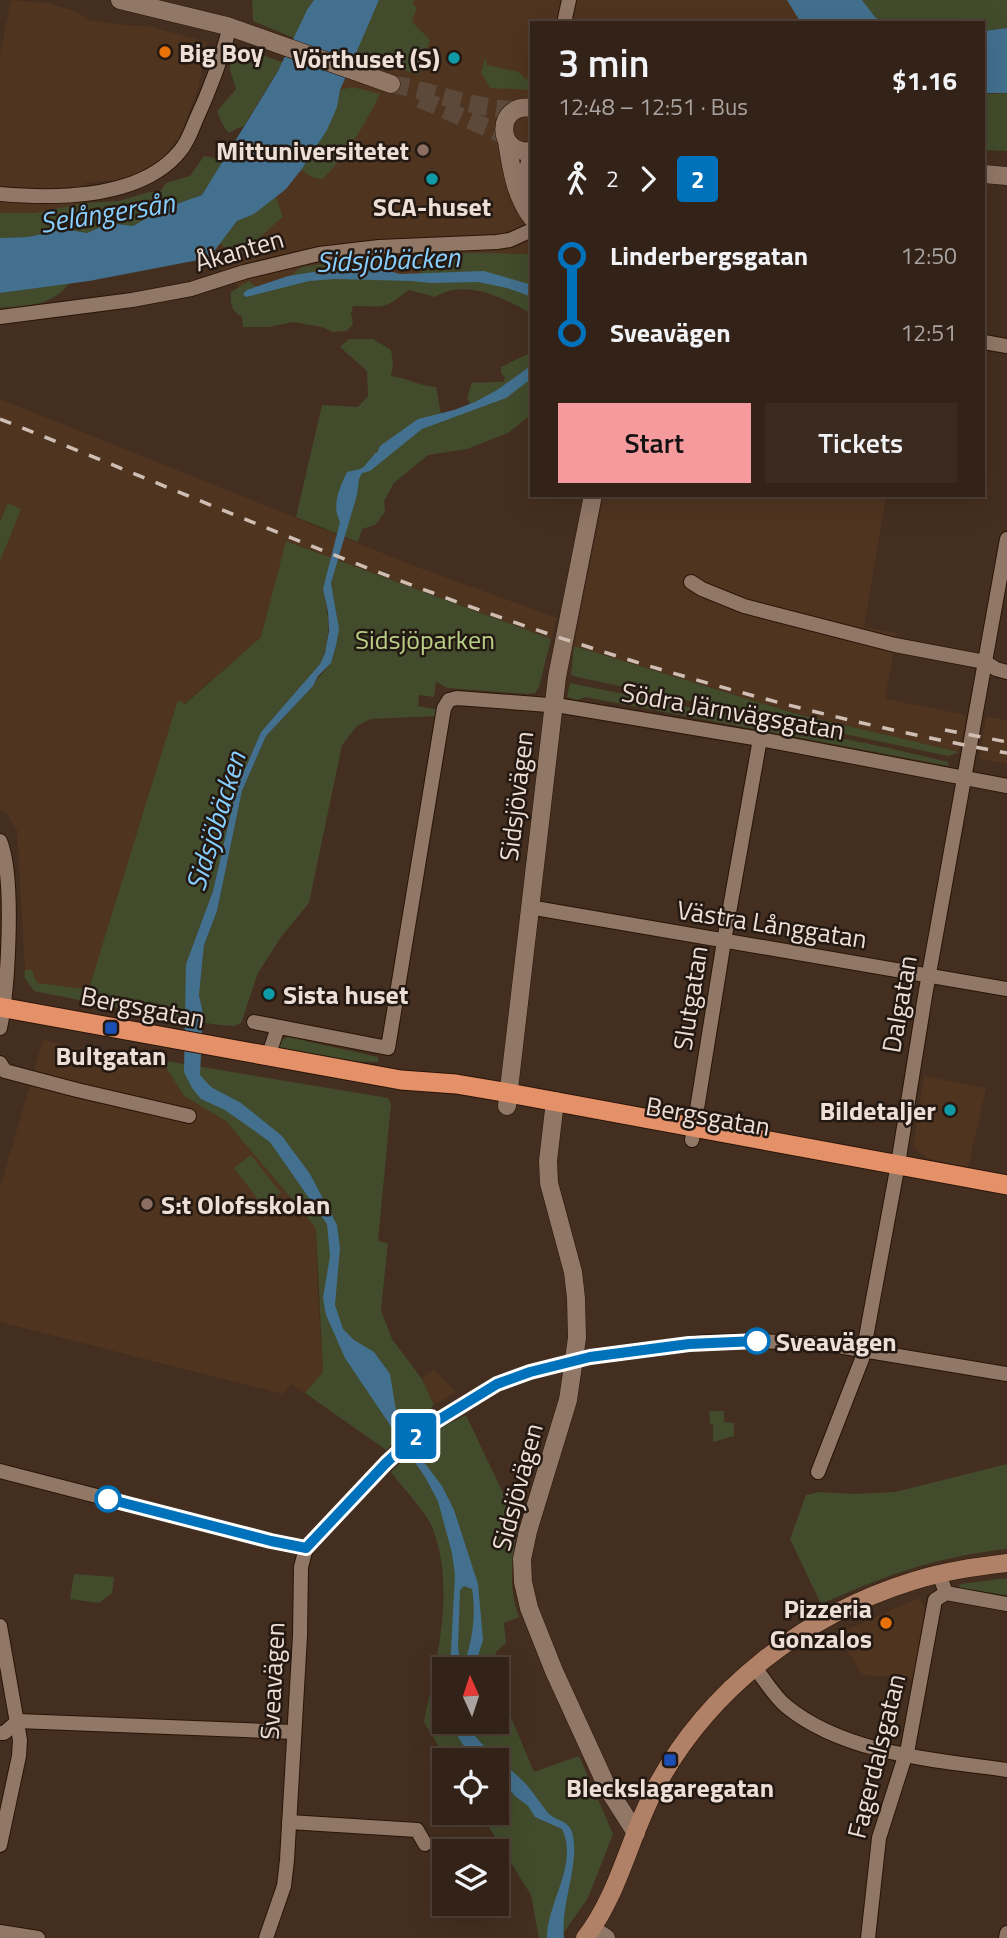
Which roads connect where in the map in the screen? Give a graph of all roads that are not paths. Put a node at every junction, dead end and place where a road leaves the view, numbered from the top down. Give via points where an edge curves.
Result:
1 (120, 0) edge
2 (569, 0) edge
3 (564, 21) edge
4 (230, 27) junction
5 (391, 85) tunnel mouth
6 (530, 108) edge
7 (507, 141) junction
8 (530, 152) edge
9 (530, 160) edge
10 (985, 174) edge
11 (1007, 176) edge
12 (530, 181) edge
13 (0, 194) edge
14 (530, 215) edge
15 (530, 231) edge
16 (0, 317) edge
17 (985, 342) edge
18 (1007, 346) edge
19 (593, 497) edge
20 (1007, 539) edge
21 (691, 582) dead end
22 (985, 662) junction
23 (1007, 672) edge
24 (553, 705) junction
25 (760, 739) junction
26 (965, 778) junction
27 (1007, 786) edge
28 (0, 841) edge
29 (529, 907) junction
30 (724, 941) junction
31 (928, 975) junction
32 (1007, 989) edge
33 (2, 1007) edge
34 (254, 1022) dead end
35 (278, 1027) junction
36 (0, 1028) edge
37 (268, 1057) junction
38 (0, 1063) edge
39 (508, 1099) junction
40 (554, 1108) junction
41 (189, 1116) dead end
42 (693, 1134) junction
43 (897, 1170) junction
44 (1007, 1185) edge
45 (1007, 1199) edge
46 (864, 1349) junction
47 (574, 1360) junction
48 (1007, 1374) edge
49 (0, 1471) edge
50 (818, 1472) dead end
51 (306, 1548) junction
52 (1007, 1563) edge
53 (939, 1574) junction
54 (946, 1593) junction
55 (1007, 1604) edge
56 (0, 1626) edge
57 (755, 1668) junction
58 (18, 1721) junction
59 (294, 1732) junction
60 (0, 1733) edge
61 (905, 1755) junction
62 (1007, 1770) edge
63 (289, 1822) junction
64 (636, 1833) junction
65 (425, 1844) dead end
66 (0, 1845) edge
67 (0, 1932) edge
68 (594, 1935) edge
69 (38, 1938) edge
70 (266, 1938) edge
71 (868, 1938) edge

1 - 4 street
2 - 3 street
4 - 5 street
4 - 13 street via 209,91 183,148 161,169 130,185 98,192
6 - 7 street via 510,114 504,126
7 - 8 street
7 - 14 street via 512,175
9 - 12 street
10 - 11 street
15 - 16 street, Åkanten via 497,242 319,254 191,289
17 - 18 street
19 - 24 street, Sidsjövägen
20 - 22 street, Dalgatan
21 - 22 street via 744,606 895,645
22 - 23 street
22 - 26 street, Dalgatan
24 - 25 street, Södra Järnvägsgatan
24 - 29 street, Sidsjövägen
24 - 35 street, Södra Järnvägsgatan via 457,698 449,699 444,708 388,1048
25 - 26 street, Södra Järnvägsgatan
25 - 30 street, Slutgatan
26 - 27 street, Södra Järnvägsgatan
26 - 31 street, Dalgatan
28 - 33 street via 8,891
29 - 30 street, Västra Långgatan
29 - 39 street, Sidsjövägen
30 - 31 street, Västra Långgatan
30 - 42 street, Slutgatan
31 - 32 street, Västra Långgatan
31 - 43 street, Dalgatan
33 - 36 street
33 - 37 highway, Bergsgatan
34 - 35 street
35 - 37 street
37 - 39 highway, Bergsgatan via 401,1080 454,1096
38 - 41 street via 5,1070
39 - 40 highway, Bergsgatan
40 - 42 highway, Bergsgatan
40 - 47 street, Sidsjövägen via 549,1183 573,1272
42 - 43 highway, Bergsgatan
43 - 44 highway, Bergsgatan
43 - 45 highway, Bergsgatan
43 - 46 street, Dalgatan
46 - 47 street via 704,1342
46 - 48 street
46 - 50 street, Dalgatan
47 - 51 street via 497,1384 422,1430
47 - 64 street, Sidsjövägen via 568,1400 528,1531 523,1582 528,1608 554,1671 608,1788
49 - 51 street
51 - 59 street, Sveavägen via 301,1567
52 - 53 main road
53 - 54 street
53 - 57 main road via 839,1612 805,1630
54 - 55 street
54 - 61 street, Fagerdalsgatan via 935,1600
56 - 58 street
57 - 61 street via 785,1705 805,1719 860,1745
57 - 64 main road via 722,1697 670,1760
58 - 59 street
58 - 60 street
58 - 66 street via 19,1756
59 - 63 street, Sveavägen
61 - 62 street
61 - 71 street, Fagerdalsgatan via 879,1838
63 - 65 street via 418,1830
63 - 70 street, Sveavägen via 284,1885
64 - 68 main road
67 - 69 street

